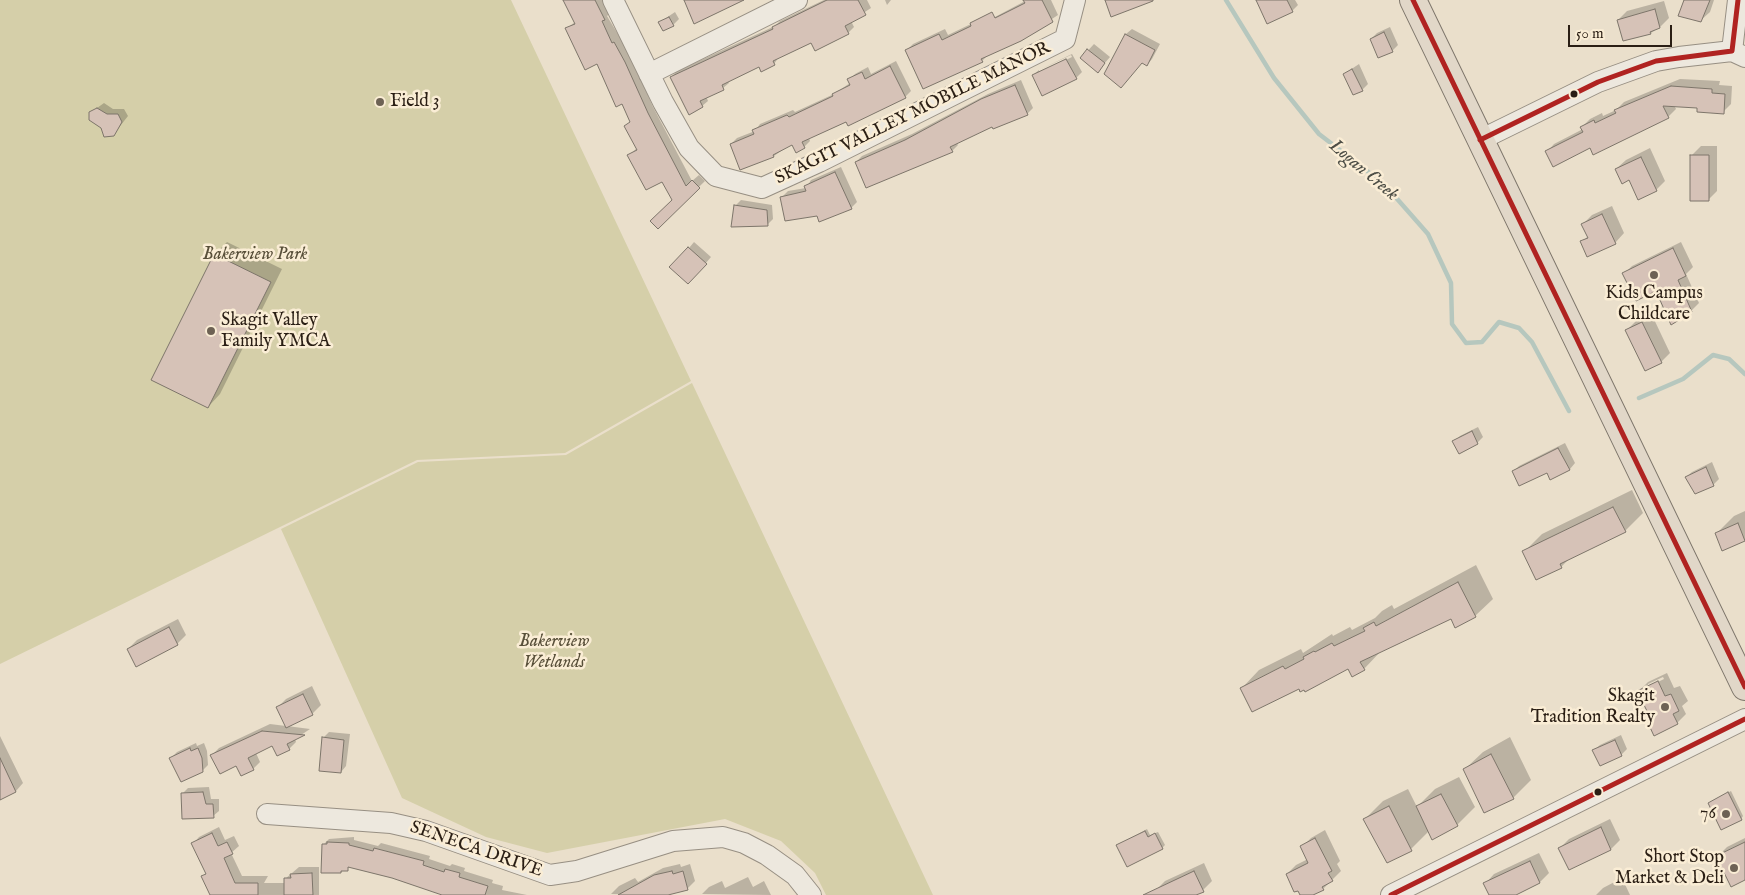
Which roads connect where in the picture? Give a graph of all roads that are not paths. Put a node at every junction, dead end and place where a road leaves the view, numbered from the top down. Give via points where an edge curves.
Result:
1 (613, 0) edge
2 (797, 0) edge
3 (1075, 0) edge
4 (1414, 0) edge
5 (1738, 0) edge
6 (1738, 54) edge
7 (649, 74) junction
8 (1480, 140) junction
9 (1745, 687) edge
10 (1745, 719) edge
11 (267, 814) dead end
12 (811, 895) edge
13 (1391, 895) edge

1 - 7 street, SKAGIT VALLEY MOBILE MANOR
2 - 7 street
3 - 7 street, SKAGIT VALLEY MOBILE MANOR via 1065,39 762,188 716,176 689,148
4 - 8 main road
5 - 6 street
6 - 8 street via 1679,57 1656,62 1598,82
8 - 9 main road
10 - 13 street
11 - 12 street, SENECA DRIVE via 391,823 426,831 550,875 577,871 673,841 723,837 767,854 795,875

